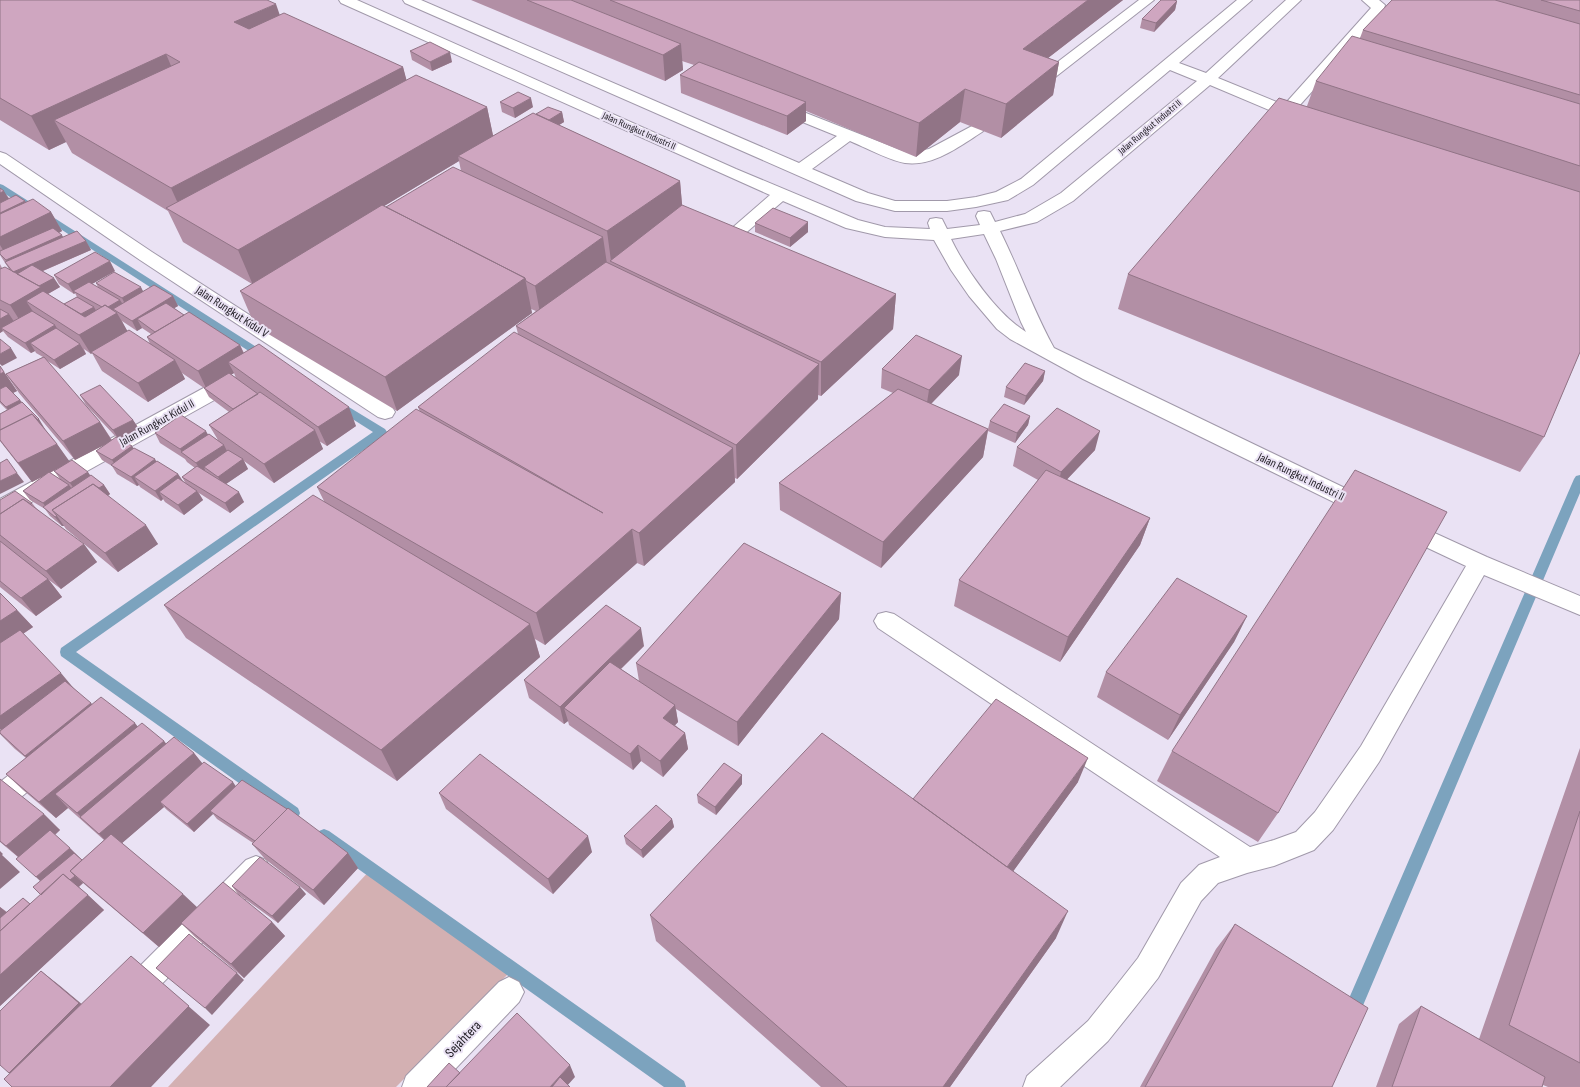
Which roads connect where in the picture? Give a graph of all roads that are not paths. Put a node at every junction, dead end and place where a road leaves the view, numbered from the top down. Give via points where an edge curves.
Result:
1 (346, 0) edge
2 (410, 0) edge
3 (1147, 0) edge
4 (1245, 0) edge
5 (1294, 0) edge
6 (1369, 0) edge
7 (1169, 64) junction
8 (1207, 80) junction
9 (1033, 88) edge
10 (568, 99) junction
11 (762, 100) edge
12 (550, 110) edge
13 (1286, 112) junction
14 (1301, 117) edge
15 (977, 129) dead end
16 (848, 136) junction
17 (758, 152) junction
18 (0, 157) edge
19 (800, 170) junction
20 (730, 172) junction
21 (781, 194) junction
22 (976, 202) junction
23 (929, 207) junction
24 (991, 228) junction
25 (940, 235) junction
26 (761, 254) edge
27 (1047, 352) junction
28 (229, 383) edge
29 (386, 412) dead end
30 (0, 509) edge
31 (1479, 563) junction
32 (1578, 606) edge
33 (886, 621) dead end
34 (27, 776) edge
35 (0, 797) edge
36 (1246, 860) junction
37 (264, 861) edge
38 (509, 992) dead end
39 (112, 1014) edge
40 (418, 1087) edge
41 (1038, 1087) edge

1 - 10 street, Jalan Rungkut Industri II
2 - 17 street
3 - 9 street
4 - 7 street
5 - 8 street, Jalan Rungkut Industri II
6 - 13 street via 1378,5 1378,9
7 - 8 street
7 - 22 street via 1027,182 1002,196
8 - 13 street
8 - 24 street, Jalan Rungkut Industri II via 1067,197 1031,218
10 - 12 street
10 - 20 street, Jalan Rungkut Industri II
11 - 16 street
13 - 14 street
15 - 16 street via 938,152 918,158 897,156
16 - 19 street
17 - 19 street
17 - 20 street
18 - 29 street, Jalan Rungkut Kidul V
19 - 23 street via 878,202 895,206
20 - 21 street, Jalan Rungkut Industri II
21 - 25 street, Jalan Rungkut Industri II via 852,224 885,232
21 - 26 street via 732,238 734,242
22 - 23 street
22 - 24 street
23 - 25 street, Jalan Rungkut Industri II
24 - 25 street, Jalan Rungkut Industri II
24 - 27 street via 1030,322
25 - 27 street, Jalan Rungkut Industri II via 960,271 980,299 1006,327
27 - 31 street, Jalan Rungkut Industri II
28 - 30 street, Jalan Rungkut Kidul II
31 - 32 street, Jalan Rungkut Industri II
31 - 36 street via 1370,754 1324,821 1305,841
33 - 36 street
34 - 35 street
36 - 41 street via 1209,874 1190,892 1148,968 1098,1032
37 - 39 street
38 - 40 street, Sejahtera

